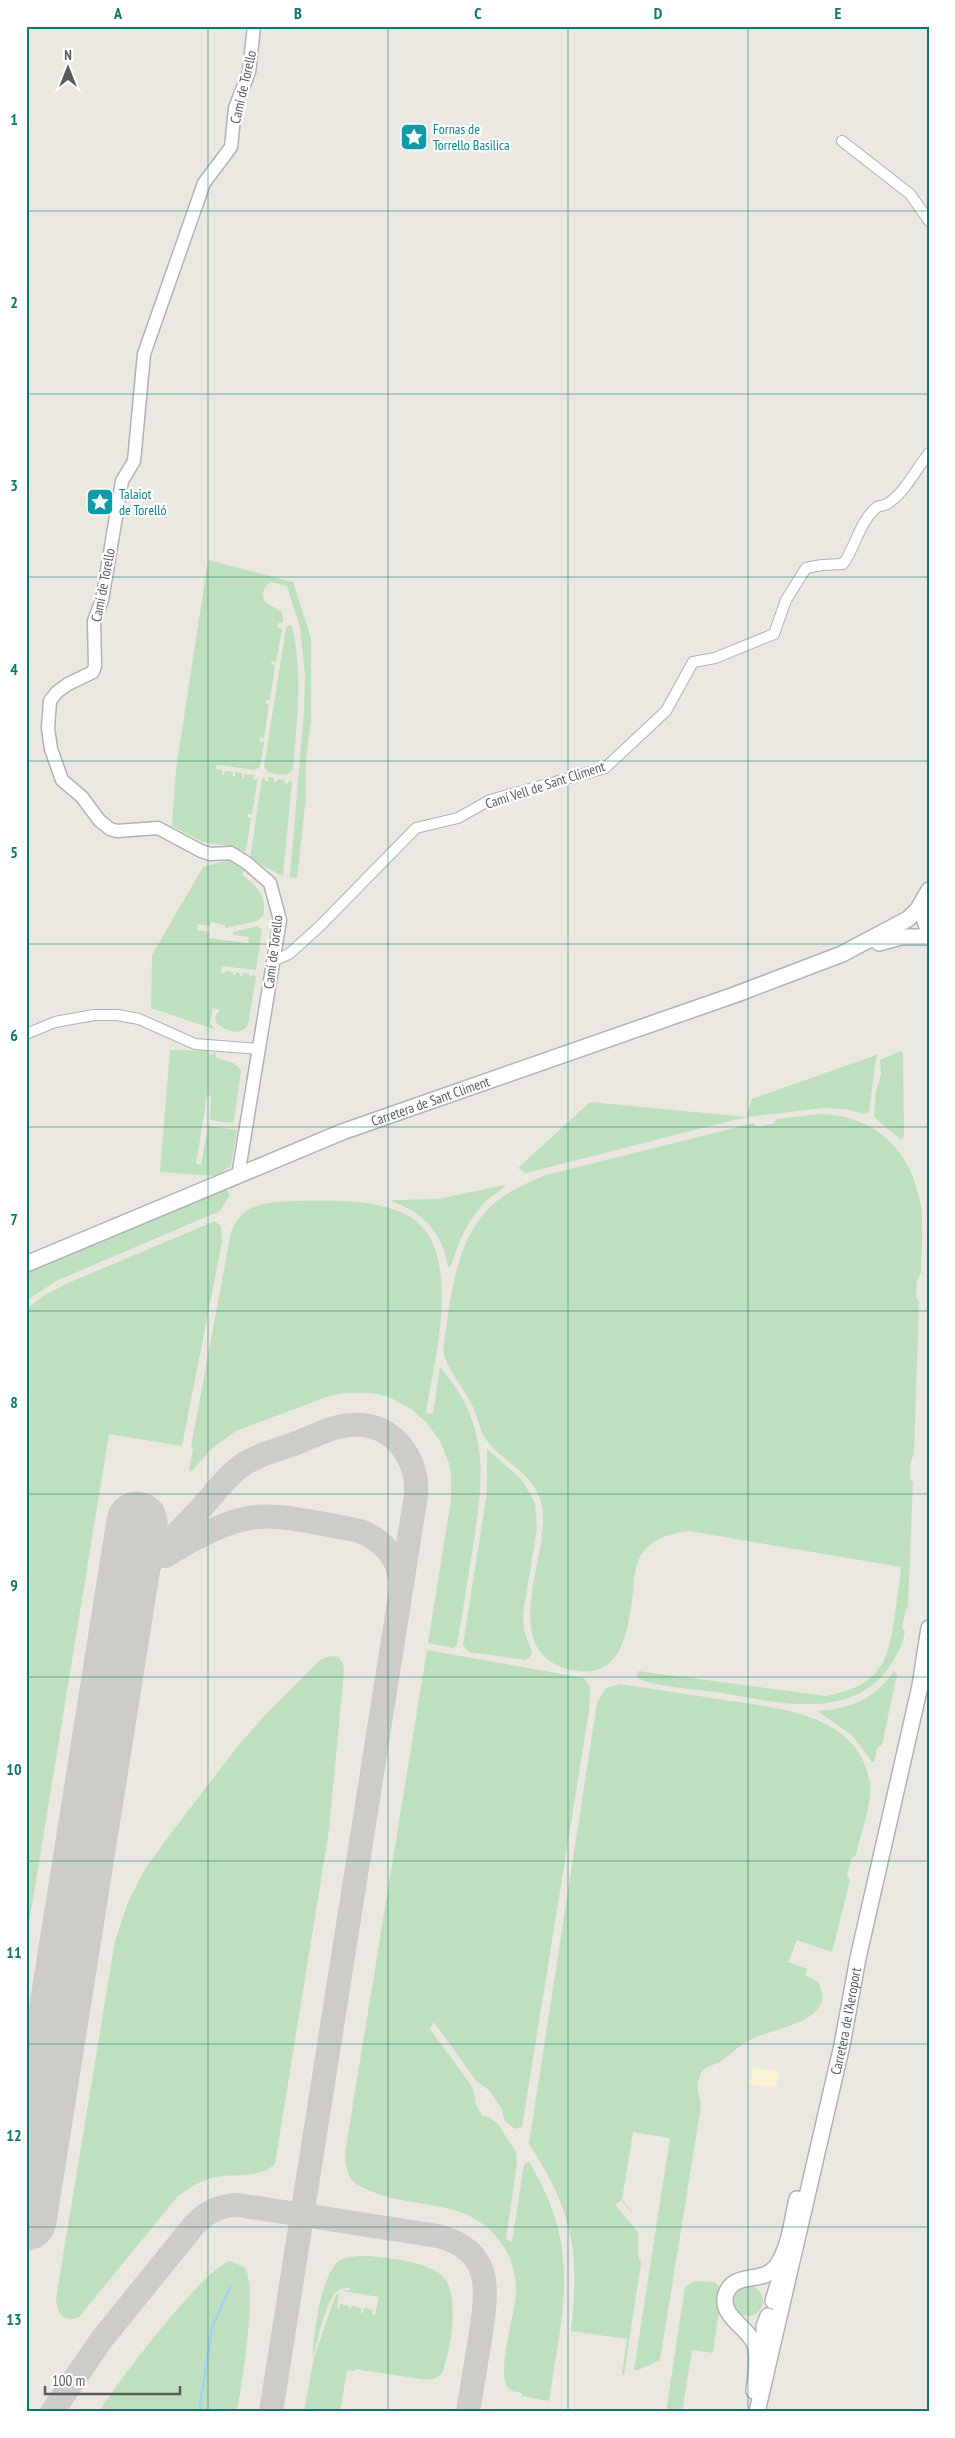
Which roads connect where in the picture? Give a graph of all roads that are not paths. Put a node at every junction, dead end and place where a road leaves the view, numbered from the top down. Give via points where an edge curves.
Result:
1 (254, 26) edge
2 (842, 141) dead end
3 (929, 221) edge
4 (929, 453) edge
5 (927, 894) edge
6 (929, 932) edge
7 (929, 937) edge
8 (842, 954) junction
9 (274, 961) junction
10 (26, 1034) edge
11 (259, 1049) junction
12 (238, 1176) junction
13 (26, 1264) edge
14 (929, 1628) edge
15 (858, 1958) junction
16 (813, 2174) junction
17 (749, 2278) junction
18 (772, 2301) junction
19 (768, 2316) junction
20 (737, 2322) junction
21 (756, 2408) edge

1 - 9 street, Camí de Torello via 249,72 235,108 231,147 204,183 144,354 134,461 122,481 102,600 94,621 95,666 93,672 57,692 50,701 48,716 52,749 60,776 82,797 106,828 117,831 162,829 207,853 230,853 265,877 272,887 280,914
2 - 3 street via 910,194
4 - 9 street, Camí Vell de Sant Climent via 903,488 887,504 877,507 854,540 844,564 806,568 786,600 774,634 715,658 693,662 666,711 605,768 490,800 458,818 416,828 319,927 289,954
5 - 6 main road via 923,916
5 - 8 main road via 908,920
7 - 8 main road via 902,937
8 - 12 main road, Carretera de Sant Climent via 351,1129
9 - 11 street, Camí de Torello
10 - 11 street via 55,1022 94,1015 117,1015 139,1019 195,1044
11 - 12 street, Camí de Torello
12 - 13 main road, Carretera de Sant Climent
14 - 15 main road, Carretera de l'Aeroport via 920,1686
15 - 16 main road, Carretera de l'Aeroport
15 - 17 main road via 783,2254 771,2272
16 - 18 main road via 800,2206
16 - 21 main road, Carretera de l'Aeroport
17 - 18 main road via 765,2284
17 - 20 main road via 734,2283 726,2294 726,2308
18 - 19 main road
19 - 20 main road via 754,2324
19 - 21 main road via 764,2323 765,2356
20 - 21 main road via 749,2332 756,2352

